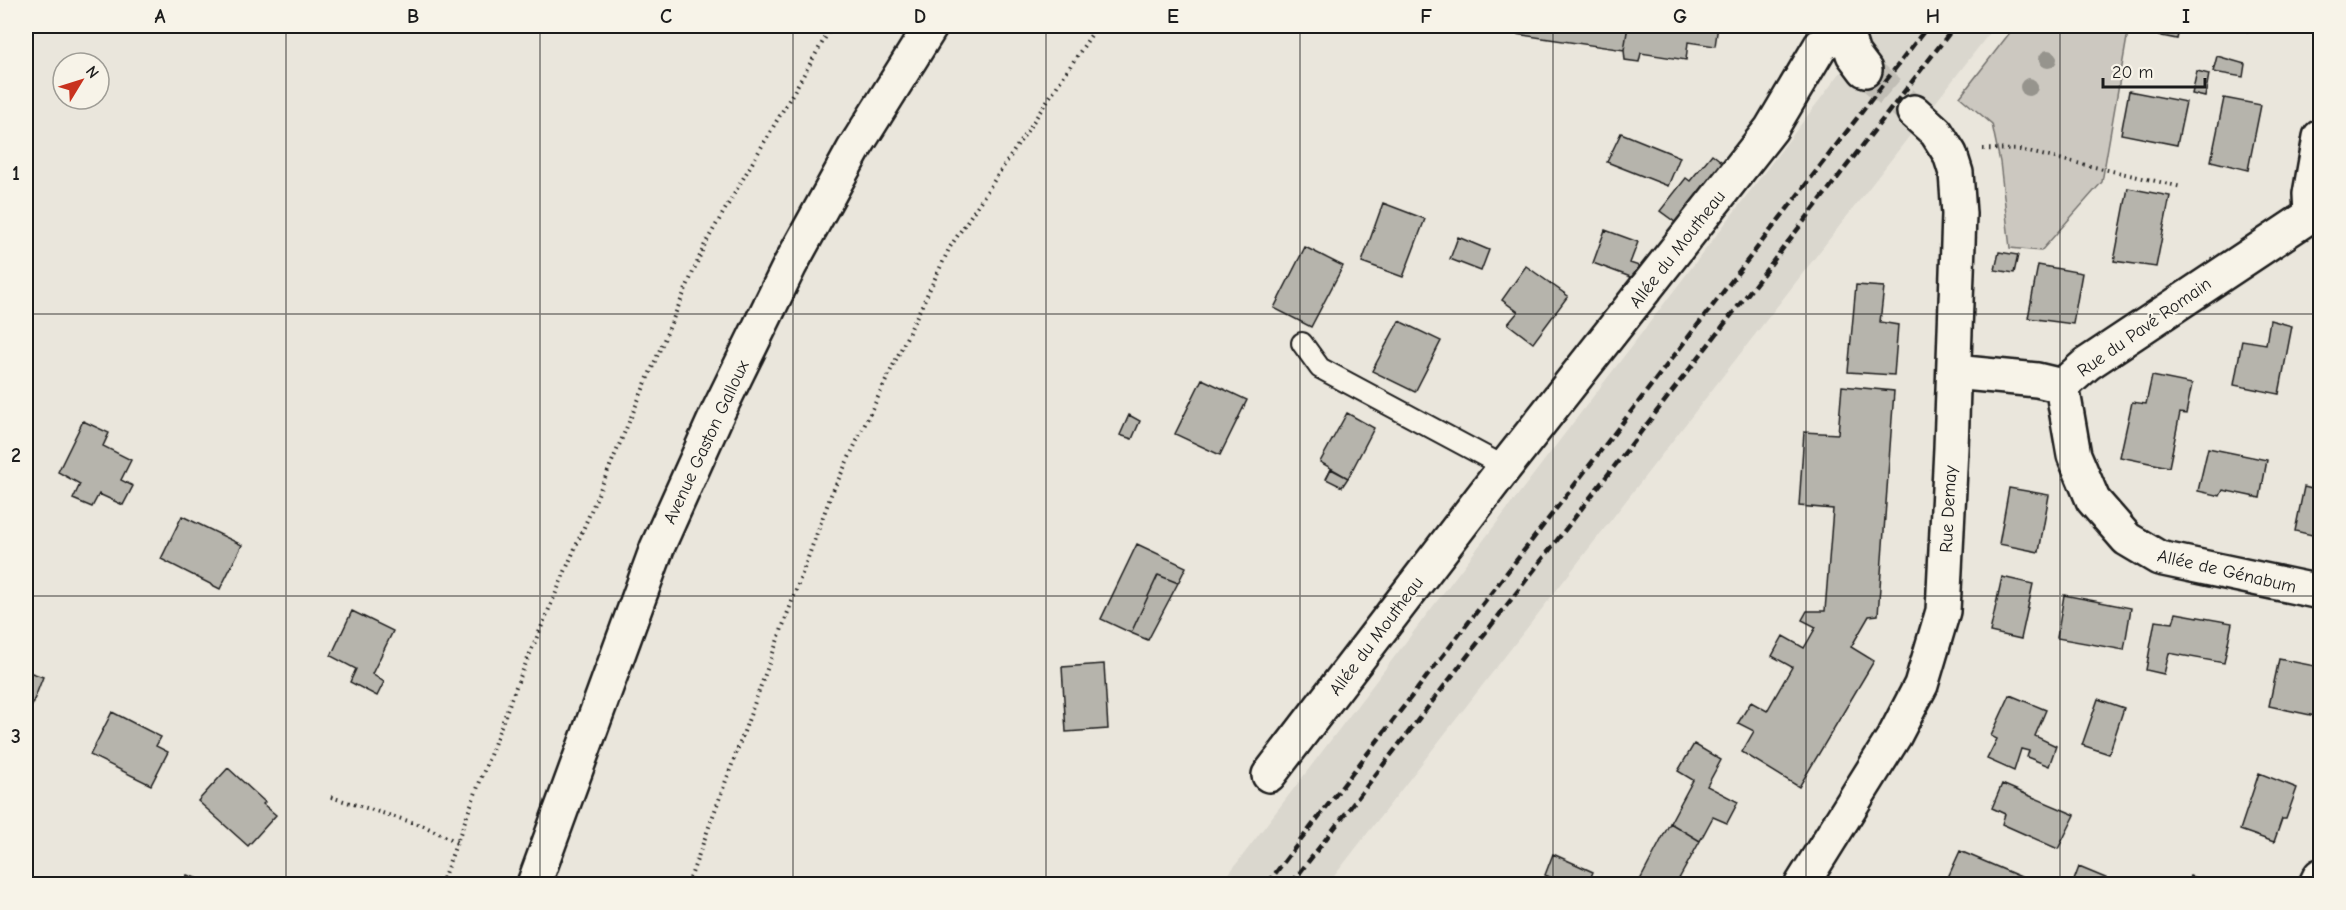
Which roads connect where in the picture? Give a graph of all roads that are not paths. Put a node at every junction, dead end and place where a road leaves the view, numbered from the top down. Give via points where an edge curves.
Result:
1 (931, 26) edge
2 (1844, 28) edge
3 (1865, 70) tunnel mouth
4 (1914, 112) tunnel mouth
5 (2320, 137) edge
6 (2316, 216) edge
7 (1302, 343) dead end
8 (1954, 372) junction
9 (2062, 386) junction
10 (1505, 467) junction
11 (2320, 592) edge
12 (1269, 775) dead end
13 (2320, 876) edge
14 (534, 885) edge
15 (1802, 885) edge
16 (2316, 885) edge

1 - 14 street, Avenue Gaston Galloux via 854,149 790,266 718,412 657,548
2 - 3 street via 1853,54
2 - 10 street, Allée du Moutheau via 1821,45 1771,129
4 - 8 street, Rue Demay via 1945,144 1956,173 1959,214
5 - 6 street via 2310,194
6 - 9 street, Rue du Pavé Romain via 2087,364
7 - 10 lane via 1320,368
8 - 9 street, Rue du Pavé Romain
8 - 15 street, Rue Demay via 1943,612 1916,695
9 - 11 street, Allée de Génabum via 2074,455 2089,491 2127,539 2158,558
10 - 12 street, Allée du Moutheau
13 - 16 street

